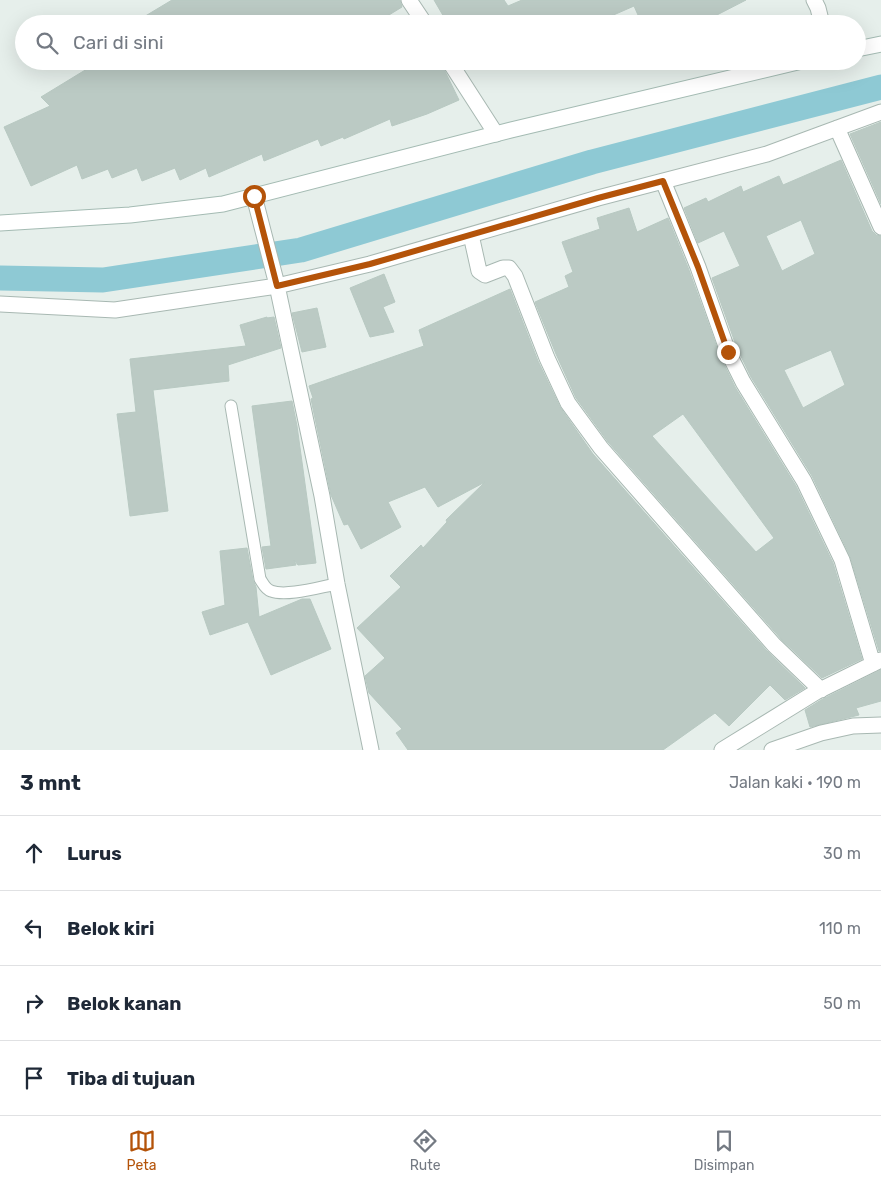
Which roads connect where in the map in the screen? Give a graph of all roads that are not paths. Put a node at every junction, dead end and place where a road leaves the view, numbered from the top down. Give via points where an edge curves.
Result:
1 (409, 0) edge
2 (814, 0) edge
3 (419, 15) edge
4 (820, 15) edge
5 (881, 44) edge
6 (866, 47) edge
7 (455, 70) edge
8 (764, 70) edge
9 (881, 112) edge
10 (837, 128) junction
11 (496, 134) junction
12 (663, 181) junction
13 (254, 196) junction
14 (0, 223) edge
15 (881, 227) edge
16 (470, 235) junction
17 (277, 283) junction
18 (0, 304) edge
19 (231, 406) dead end
20 (337, 584) junction
21 (877, 662) edge
22 (821, 690) junction
23 (881, 725) edge
24 (371, 750) edge
25 (722, 750) edge
26 (772, 750) edge

1 - 3 street
2 - 4 street
5 - 6 street
7 - 11 street
8 - 11 street
9 - 10 street
10 - 12 street via 766,154
10 - 15 street
11 - 13 street
12 - 16 street
12 - 21 street via 728,352 804,481 842,560
13 - 14 street via 222,204 130,216
13 - 17 street
16 - 17 street via 370,264
16 - 22 street via 479,270 485,275 509,268 515,276 568,403 601,448 774,644
17 - 18 street via 115,310
17 - 20 street
19 - 20 lane via 260,579 272,592 297,592
20 - 24 street
21 - 22 street
22 - 25 street
23 - 26 street via 853,726 821,733

